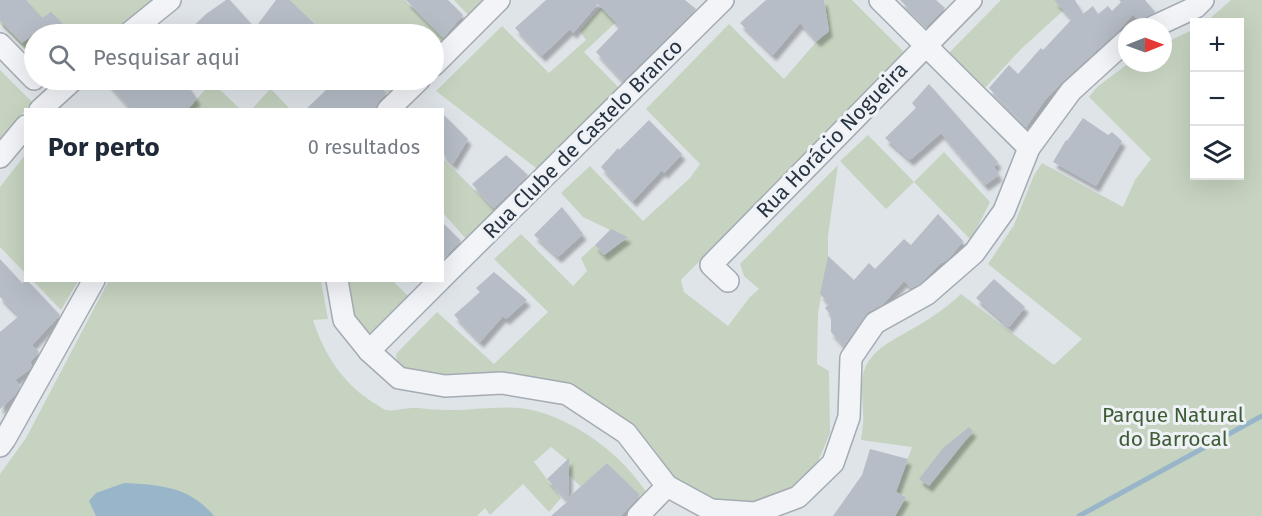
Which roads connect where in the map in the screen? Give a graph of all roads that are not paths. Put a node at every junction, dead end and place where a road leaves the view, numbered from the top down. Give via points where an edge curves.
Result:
1 (170, 0) edge
2 (500, 0) edge
3 (723, 0) edge
4 (880, 0) edge
5 (971, 0) edge
6 (1203, 0) edge
7 (1172, 18) edge
8 (140, 24) edge
9 (0, 44) edge
10 (926, 45) junction
11 (1118, 48) edge
12 (444, 55) edge
13 (24, 68) edge
14 (61, 90) edge
15 (409, 90) edge
16 (46, 103) edge
17 (390, 108) edge
18 (24, 128) edge
19 (1029, 148) junction
20 (0, 157) edge
21 (444, 276) edge
22 (728, 281) dead end
23 (93, 282) edge
24 (337, 282) edge
25 (438, 282) edge
26 (369, 351) junction
27 (0, 446) edge
28 (667, 486) junction
29 (638, 516) edge

1 - 8 street
2 - 12 street
3 - 21 street, Rua Clube de Castelo Branco
4 - 10 street
5 - 10 street, Rua Horácio Nogueira
6 - 7 street
9 - 13 street
10 - 19 street
10 - 22 street, Rua Horácio Nogueira via 711,264
11 - 19 street via 1071,91
14 - 16 street
15 - 17 street
18 - 20 street
19 - 28 street via 1005,211 974,253 927,294 875,323 851,358 849,417 833,463 798,497 754,513 711,510
23 - 27 street
24 - 26 street via 344,320
25 - 26 street, Rua Clube de Castelo Branco
26 - 28 street via 399,378 445,386 502,383 567,394 626,433
28 - 29 street

